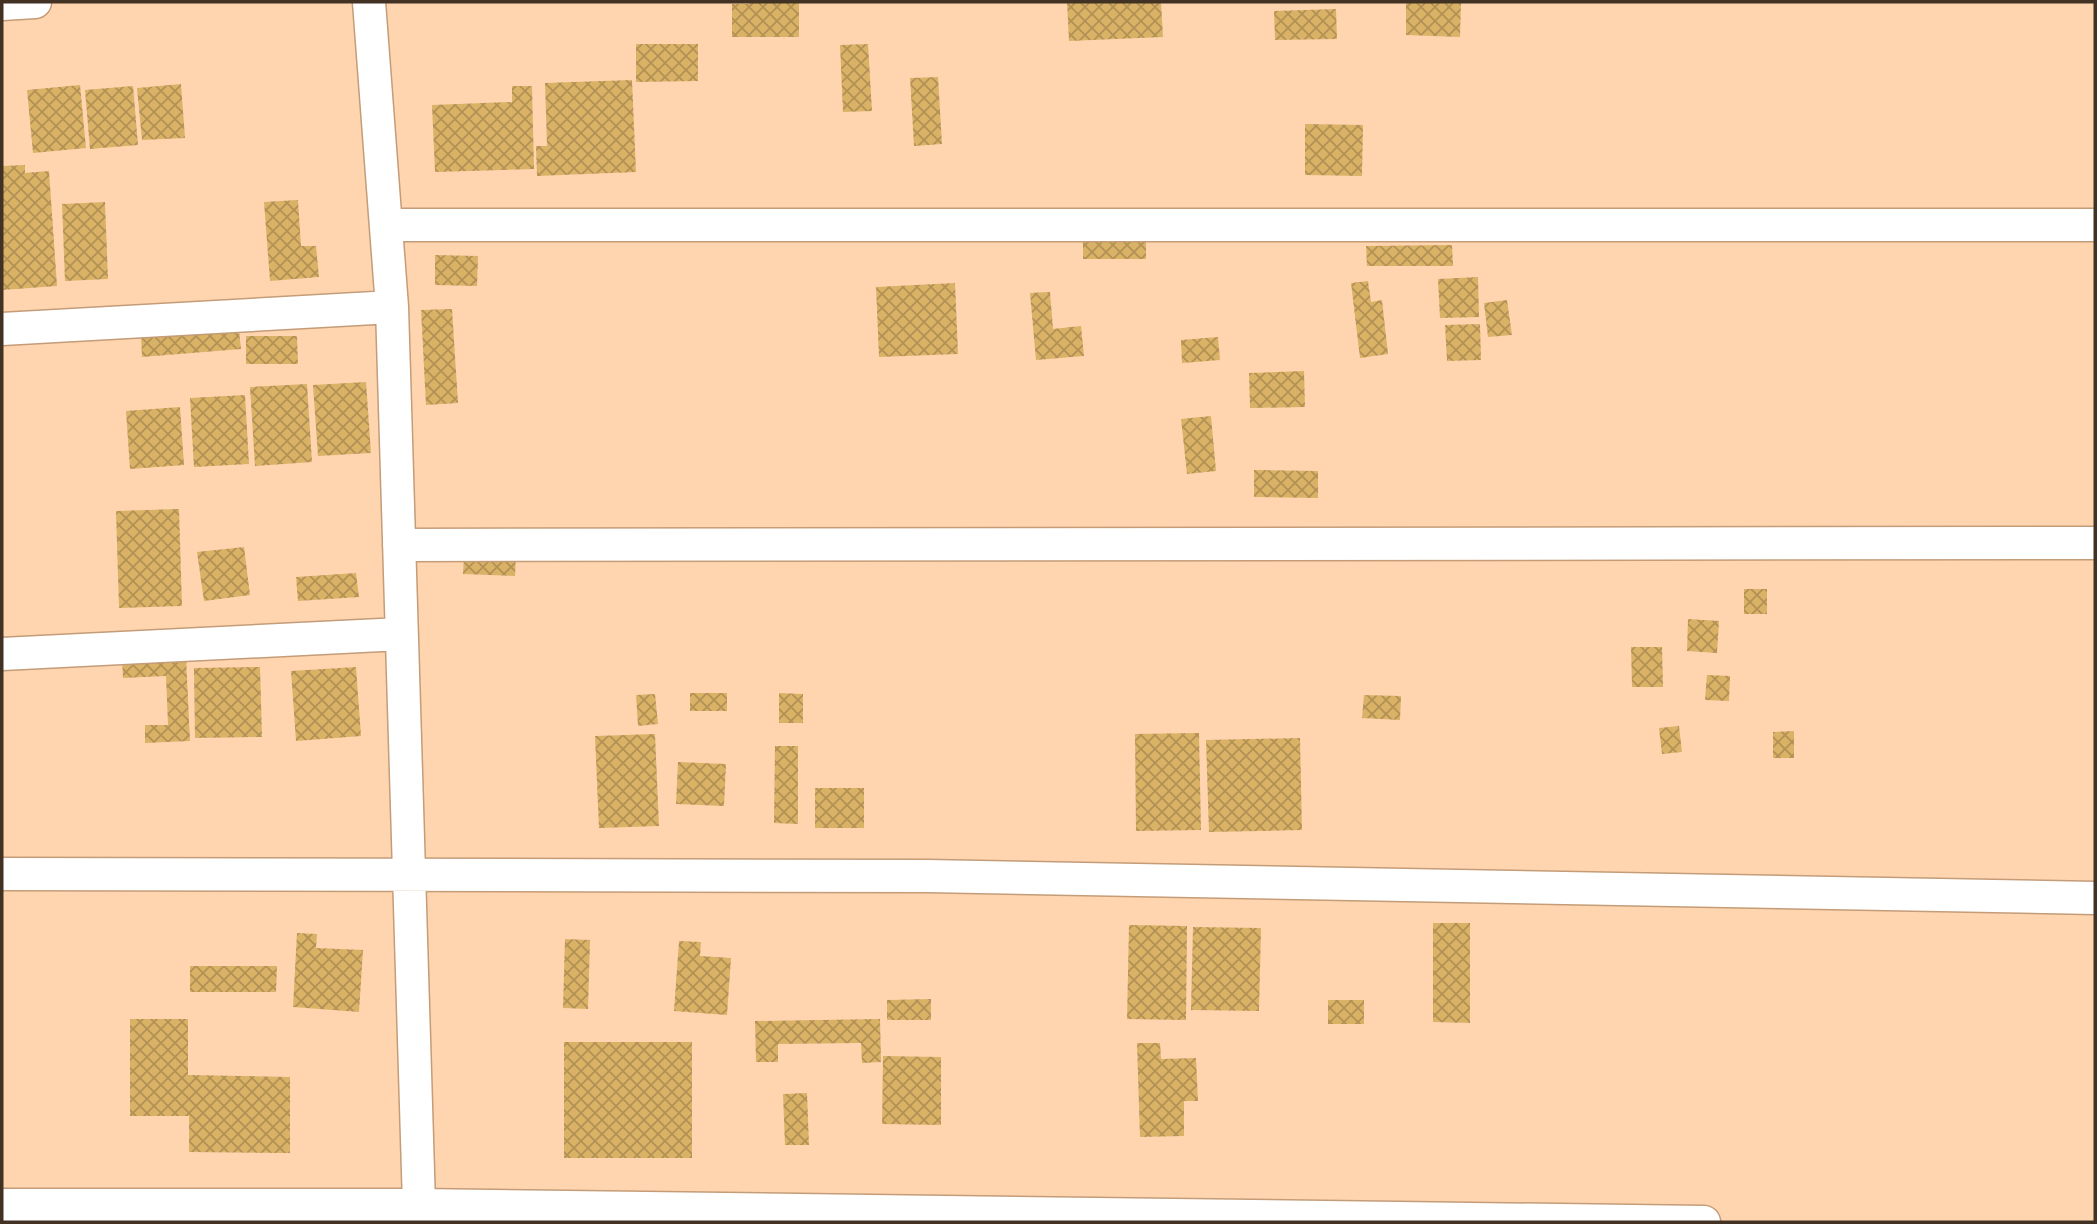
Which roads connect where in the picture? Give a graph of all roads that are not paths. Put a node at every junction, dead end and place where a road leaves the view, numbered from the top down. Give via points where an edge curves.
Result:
1 (34, 2) edge
2 (369, 2) edge
3 (2, 4) edge
4 (386, 225) junction
5 (2095, 225) edge
6 (392, 307) junction
7 (2, 330) edge
8 (2095, 544) edge
9 (399, 545) junction
10 (401, 634) junction
11 (2, 654) edge
12 (2, 874) edge
13 (409, 877) junction
14 (2095, 898) edge
15 (2, 1205) edge
16 (419, 1205) junction
17 (1276, 1219) edge
18 (1704, 1222) edge

1 - 3 street
2 - 4 street
4 - 5 street
4 - 6 street
6 - 7 street
6 - 9 street
8 - 9 street
9 - 10 street
10 - 11 street
10 - 13 street
12 - 13 street
13 - 14 street via 926,876
13 - 16 street
15 - 16 street
16 - 17 street
17 - 18 street

